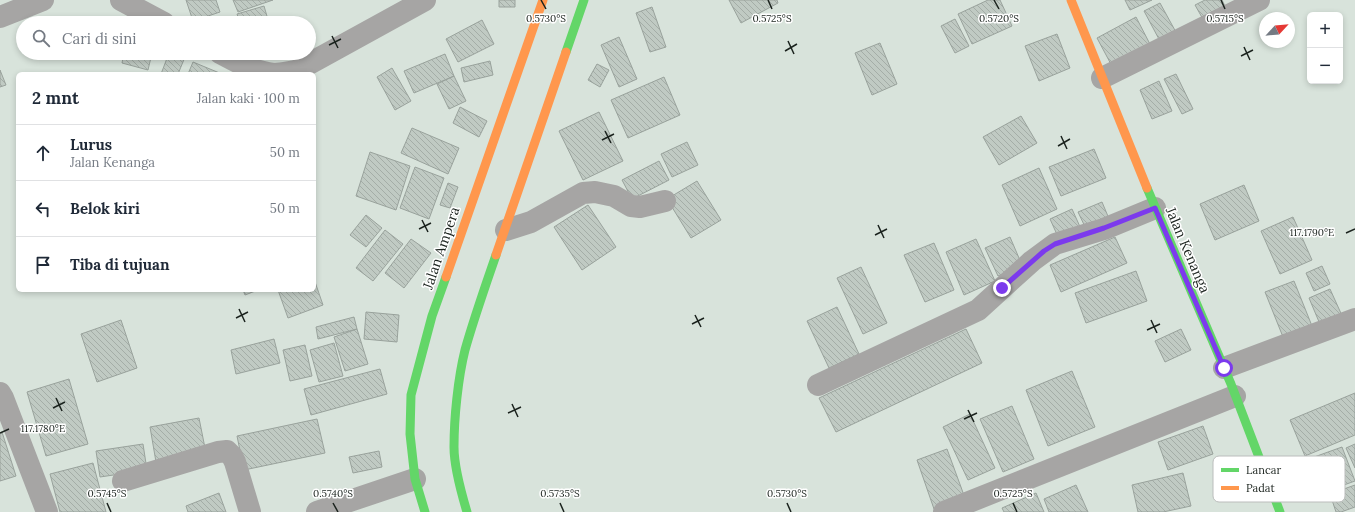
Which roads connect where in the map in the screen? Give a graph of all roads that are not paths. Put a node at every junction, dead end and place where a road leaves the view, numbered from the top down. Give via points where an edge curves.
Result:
1 (43, 0) edge
2 (121, 0) edge
3 (425, 0) edge
4 (543, 0) edge
5 (584, 0) edge
6 (1071, 0) edge
7 (1259, 0) edge
8 (151, 16) edge
9 (0, 17) edge
10 (233, 60) edge
11 (316, 60) edge
12 (316, 60) edge
13 (263, 72) edge
14 (289, 72) edge
15 (1102, 78) junction
16 (665, 201) dead end
17 (1155, 208) junction
18 (506, 230) junction
19 (1355, 319) edge
20 (1224, 368) junction
21 (818, 385) dead end
22 (0, 393) edge
23 (1235, 396) junction
24 (1258, 456) edge
25 (415, 479) junction
26 (123, 481) dead end
27 (1276, 502) edge
28 (47, 512) edge
29 (250, 512) edge
30 (317, 512) edge
31 (425, 512) edge
32 (467, 512) edge
33 (944, 512) edge
34 (1280, 512) edge

1 - 9 street
2 - 8 street
3 - 11 street
4 - 25 main road, Jalan Ampera via 428,330 411,395 410,434
5 - 18 main road
6 - 15 main road, Jalan Kenanga
7 - 15 street
10 - 13 street
12 - 14 street via 296,71
15 - 17 main road, Jalan Kenanga
16 - 18 street via 640,207 631,206 614,196 583,192 531,222
17 - 20 main road, Jalan Kenanga
17 - 21 street via 1055,244 1032,261 978,310
18 - 32 main road via 479,304 465,352 457,401 454,448 460,490
19 - 20 street
20 - 23 main road, Jalan Kenanga
22 - 28 street
23 - 24 main road, Jalan Kenanga
23 - 33 street
25 - 30 street
25 - 31 main road, Jalan Ampera
26 - 29 street via 227,451 235,462
27 - 34 main road, Jalan Kenanga

